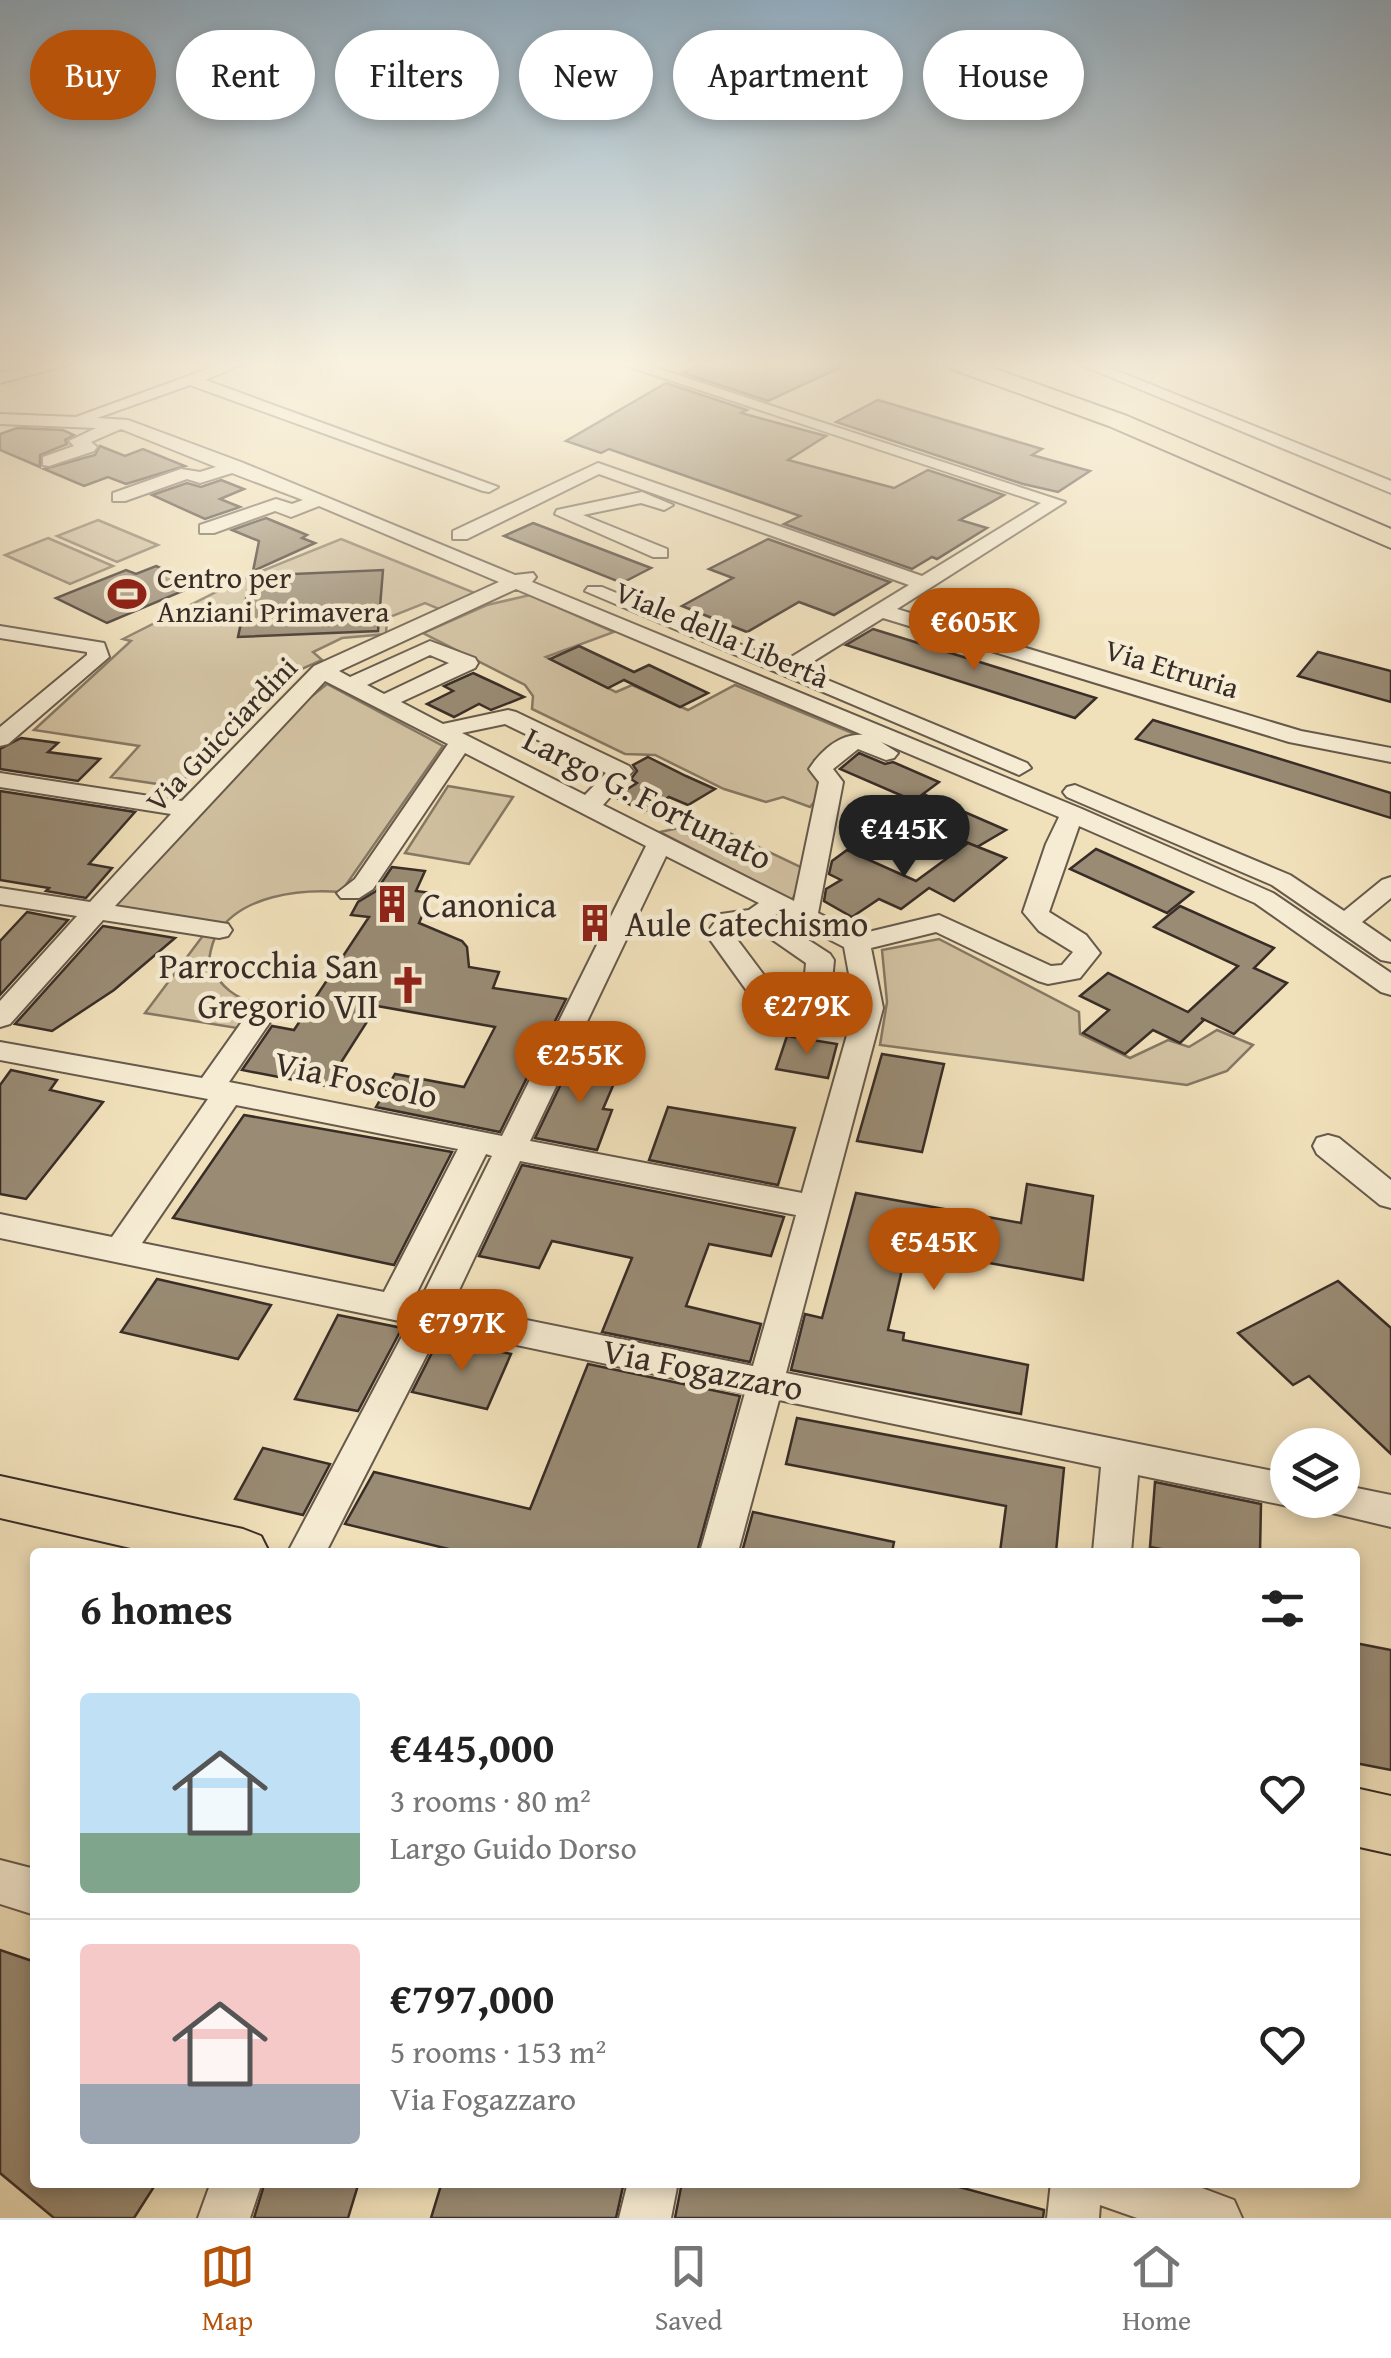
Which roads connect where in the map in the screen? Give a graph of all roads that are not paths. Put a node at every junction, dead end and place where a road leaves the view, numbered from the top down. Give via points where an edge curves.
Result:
1 (230, 468) edge
2 (238, 468) edge
3 (284, 468) edge
4 (433, 468) edge
5 (949, 468) edge
6 (1227, 468) edge
7 (1276, 468) edge
8 (1346, 468) edge
9 (489, 488) dead end
10 (1391, 488) edge
11 (119, 497) dead end
12 (320, 500) junction
13 (389, 508) dead end
14 (564, 514) junction
15 (1391, 516) edge
16 (716, 523) dead end
17 (208, 529) dead end
18 (451, 532) junction
19 (1391, 538) edge
20 (660, 554) dead end
21 (542, 570) junction
22 (518, 581) junction
23 (926, 584) junction
24 (890, 604) junction
25 (0, 632) edge
26 (786, 669) junction
27 (322, 671) junction
28 (350, 685) junction
29 (384, 702) junction
30 (450, 736) junction
31 (1391, 738) edge
32 (0, 739) edge
33 (1391, 755) edge
34 (0, 780) edge
35 (588, 806) junction
36 (188, 809) junction
37 (1068, 822) junction
38 (659, 845) junction
39 (1391, 886) edge
40 (350, 893) dead end
41 (0, 896) edge
42 (766, 910) junction
43 (97, 911) junction
44 (804, 917) junction
45 (1391, 925) edge
46 (220, 930) dead end
47 (1355, 930) junction
48 (857, 944) junction
49 (1391, 954) edge
50 (1391, 986) edge
51 (817, 998) junction
52 (868, 1008) junction
53 (0, 1018) edge
54 (256, 1022) dead end
55 (0, 1051) edge
56 (220, 1090) junction
57 (492, 1146) junction
58 (1328, 1146) dead end
59 (1391, 1198) edge
60 (815, 1207) junction
61 (0, 1226) edge
62 (118, 1252) junction
63 (393, 1307) junction
64 (430, 1316) junction
65 (768, 1382) junction
66 (1121, 1454) junction
67 (1270, 1486) edge
68 (0, 1498) edge
69 (1360, 1505) edge
70 (1391, 1511) edge
71 (225, 1548) edge
72 (309, 1548) edge
73 (720, 1548) edge
74 (1112, 1548) edge
75 (1360, 1818) edge
76 (1391, 1825) edge
77 (0, 1882) edge
78 (30, 1891) edge
79 (236, 2188) edge
80 (652, 2188) edge
81 (1076, 2188) edge
82 (1124, 2188) edge
83 (224, 2218) edge
84 (644, 2218) edge
85 (1073, 2218) edge
86 (1216, 2218) edge

1 - 11 street via 200,478 187,473
2 - 12 street, Viale della Libertà
3 - 13 street
4 - 9 street
5 - 23 street via 1056,502
6 - 19 highway
7 - 15 highway
8 - 10 street
12 - 17 street via 291,511 276,504
12 - 22 street, Viale della Libertà
14 - 16 street via 642,498
14 - 18 street
14 - 20 street
18 - 21 street, Viale della Libertà
18 - 23 street via 598,468
21 - 22 street, Via Guicciardini
21 - 26 street, Viale della Libertà
22 - 27 street, Via Guicciardini
22 - 37 street, Viale della Libertà
23 - 24 street
24 - 26 street
24 - 31 street, Via Etruria via 1313,724
24 - 33 street, Via Etruria via 1298,737
25 - 32 street via 80,643 96,648 98,656
26 - 47 street, Viale della Libertà via 1281,880
27 - 28 street, Largo G. Fortunato
27 - 36 street, Via Guicciardini
28 - 29 street, Largo G. Fortunato
28 - 29 street via 430,647 467,663
29 - 30 street, Largo G. Fortunato
30 - 35 street, Largo G. Fortunato
30 - 35 street via 508,717 621,770
30 - 40 street via 364,884
34 - 36 street
35 - 38 street, Largo G. Fortunato
36 - 43 street, Via Guicciardini
37 - 44 street via 857,740 821,769 831,782
37 - 48 street via 1036,912 1043,926 1083,945 1087,953 1070,972 1048,975 939,924
37 - 50 street, Viale della Libertà via 1264,898
38 - 42 street, Largo G. Fortunato
38 - 57 street
39 - 47 street
41 - 43 street
42 - 44 street, Largo G. Fortunato
42 - 51 street via 820,960
42 - 51 street via 730,920 719,934 757,985
43 - 46 street
43 - 53 street, Via Guicciardini
44 - 48 street, Largo G. Fortunato
45 - 47 street
47 - 49 street, Viale della Libertà
48 - 52 street
51 - 52 street
52 - 60 street
54 - 56 street
55 - 56 street, Via Foscolo
56 - 57 street, Via Foscolo
56 - 62 street
57 - 60 street, Via Foscolo
57 - 63 street
57 - 64 street
58 - 59 street
60 - 65 street
61 - 62 street, Via Fogazzaro
62 - 63 street, Via Fogazzaro
63 - 64 street, Via Fogazzaro
64 - 65 street, Via Fogazzaro
64 - 72 street
65 - 66 street, Via Fogazzaro
65 - 73 street
66 - 67 street, Via Fogazzaro
66 - 74 street
68 - 71 main road
69 - 70 street
75 - 76 main road
77 - 78 street
79 - 83 street
80 - 84 street
81 - 85 street
82 - 86 street

